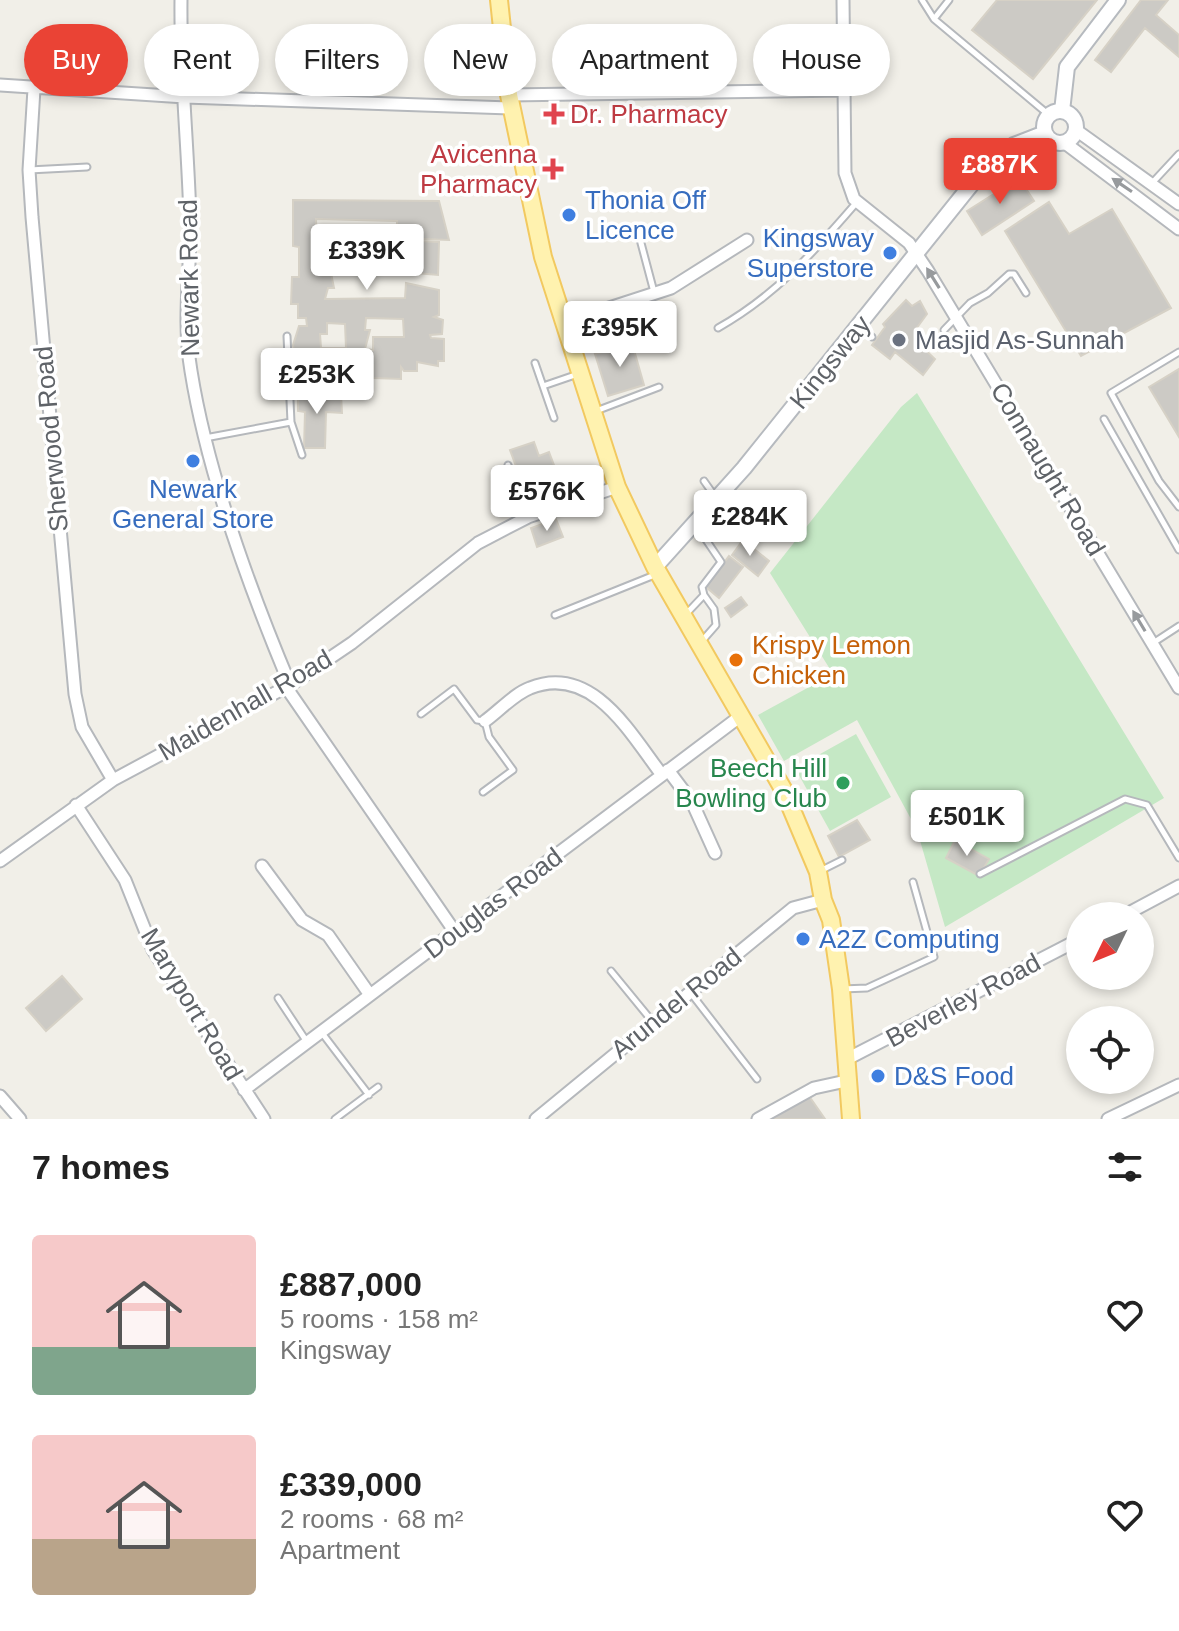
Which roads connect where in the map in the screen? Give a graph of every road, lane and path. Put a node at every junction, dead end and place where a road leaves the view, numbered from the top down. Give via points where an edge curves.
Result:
1 (181, 0) edge
2 (499, 0) edge
3 (843, 0) edge
4 (922, 0) edge
5 (949, 0) edge
6 (1118, 0) edge
7 (934, 19) junction
8 (843, 24) edge
9 (0, 85) edge
10 (24, 88) edge
11 (753, 93) edge
12 (128, 94) edge
13 (34, 96) edge
14 (844, 96) edge
15 (185, 97) junction
16 (510, 101) junction
17 (1055, 113) junction
18 (1076, 130) junction
19 (1045, 133) junction
20 (1065, 143) junction
21 (1179, 154) edge
22 (87, 167) dead end
23 (29, 170) junction
24 (1153, 182) junction
25 (858, 202) junction
26 (1179, 204) edge
27 (637, 228) dead end
28 (1179, 229) edge
29 (747, 240) dead end
30 (916, 252) junction
31 (1026, 293) dead end
32 (655, 295) junction
33 (956, 316) junction
34 (563, 323) junction
35 (859, 326) junction
36 (718, 328) dead end
37 (944, 330) dead end
38 (287, 336) dead end
39 (872, 337) dead end
40 (1179, 352) edge
41 (535, 363) dead end
42 (578, 374) junction
43 (543, 386) junction
44 (659, 387) dead end
45 (592, 412) junction
46 (554, 418) dead end
47 (1104, 419) dead end
48 (291, 422) junction
49 (204, 438) junction
50 (302, 455) dead end
51 (508, 465) dead end
52 (704, 481) dead end
53 (617, 487) junction
54 (717, 499) junction
55 (1179, 507) edge
56 (528, 517) junction
57 (695, 524) junction
58 (1179, 550) edge
59 (656, 570) junction
60 (704, 595) junction
61 (555, 615) dead end
62 (683, 617) junction
63 (1179, 626) edge
64 (1152, 643) junction
65 (699, 644) junction
66 (288, 686) junction
67 (1179, 688) edge
68 (421, 714) dead end
69 (742, 715) junction
70 (485, 721) junction
71 (665, 772) junction
72 (113, 780) junction
73 (483, 792) dead end
74 (76, 805) junction
75 (715, 853) dead end
76 (1179, 858) edge
77 (842, 860) dead end
78 (0, 861) edge
79 (262, 866) dead end
80 (818, 872) junction
81 (980, 874) dead end
82 (913, 882) dead end
83 (1179, 886) edge
84 (823, 900) junction
85 (1149, 902) edge
86 (455, 932) junction
87 (1066, 946) edge
88 (611, 971) dead end
89 (841, 989) junction
90 (689, 991) junction
91 (370, 995) junction
92 (278, 998) dead end
93 (653, 1021) junction
94 (321, 1032) junction
95 (307, 1043) junction
96 (845, 1060) junction
97 (757, 1079) dead end
98 (846, 1081) junction
99 (1179, 1085) edge
100 (378, 1087) dead end
101 (244, 1090) junction
102 (369, 1095) junction
103 (0, 1096) edge
104 (1127, 1115) edge
105 (20, 1119) edge
106 (264, 1119) edge
107 (335, 1119) edge
108 (536, 1119) edge
109 (758, 1119) edge
110 (851, 1119) edge
111 (1108, 1119) edge

1 - 15 street, Newark Road
2 - 16 main road
3 - 8 street
4 - 7 lane
5 - 7 lane
6 - 17 street via 1067,67
7 - 17 lane
9 - 10 street
11 - 16 street
12 - 15 street
13 - 23 street, Sherwood Road
14 - 25 street via 845,173
15 - 16 street
15 - 49 street, Newark Road via 190,224 184,307
16 - 34 main road via 543,257
17 - 18 street via 1074,120
17 - 19 street via 1044,124
18 - 20 street
18 - 24 street
19 - 20 street via 1051,141
19 - 30 street, Kingsway via 997,156
28 -> 20 street
21 - 24 lane
22 - 23 lane
23 - 72 street, Sherwood Road via 75,694 82,727
24 - 26 street
25 - 30 street, Connaught Road
25 - 36 lane via 792,276
27 - 32 lane
29 - 32 street
33 -> 30 street, Connaught Road
30 - 35 street, Kingsway
31 - 33 lane via 1009,274
32 - 34 street
33 - 37 lane
64 -> 33 street, Connaught Road
34 - 42 main road
35 - 39 lane
35 - 54 street, Kingsway
38 - 48 lane
40 - 55 lane via 1111,393
41 - 43 lane
42 - 43 lane
42 - 45 main road
43 - 46 lane
44 - 45 lane
45 - 53 main road
47 - 58 lane
48 - 49 lane
48 - 50 lane
49 - 66 street, Newark Road
51 - 56 lane
52 - 54 lane
53 - 56 street, Maidenhall Road
53 - 59 main road
54 - 57 street, Kingsway
56 - 66 street, Maidenhall Road via 478,543 352,643
57 - 59 street, Kingsway
57 - 60 lane via 721,562 702,587
59 - 61 lane
59 - 62 main road
60 - 62 lane
60 - 65 lane via 714,609 716,625
62 - 65 main road
63 - 64 lane
64 - 67 street, Connaught Road
65 - 69 main road
66 - 72 street, Maidenhall Road
66 - 86 street, Newark Road
68 - 70 lane via 454,689 477,720
69 - 71 street, Douglas Road
69 - 80 main road via 783,789
70 - 71 street via 528,688 557,681 589,691 611,708
70 - 73 lane via 489,737 513,770
71 - 75 street via 692,802
71 - 86 street, Douglas Road
72 - 74 street, Maidenhall Road
74 - 78 street, Maidenhall Road
74 - 101 street, Maryport Road via 125,880 153,950
76 - 81 lane via 1147,805 1125,799
77 - 80 lane
79 - 91 street via 302,920 328,935
80 - 84 main road
82 - 89 lane via 934,957 867,988
83 - 85 street
84 - 89 main road
84 - 90 street, Arundel Road via 793,908
86 - 91 street, Douglas Road
87 - 96 street, Beverley Road
88 - 93 lane
89 - 96 main road
90 - 93 street, Arundel Road
90 - 97 lane
91 - 94 street, Douglas Road
92 - 95 lane
93 - 108 street, Arundel Road
94 - 95 street, Douglas Road
94 - 102 lane
95 - 101 street, Douglas Road
96 - 98 main road
98 - 109 street via 814,1088
98 - 110 main road
99 - 104 street
100 - 102 lane
101 - 106 street, Maryport Road
102 - 107 lane
103 - 105 street
104 - 111 street

